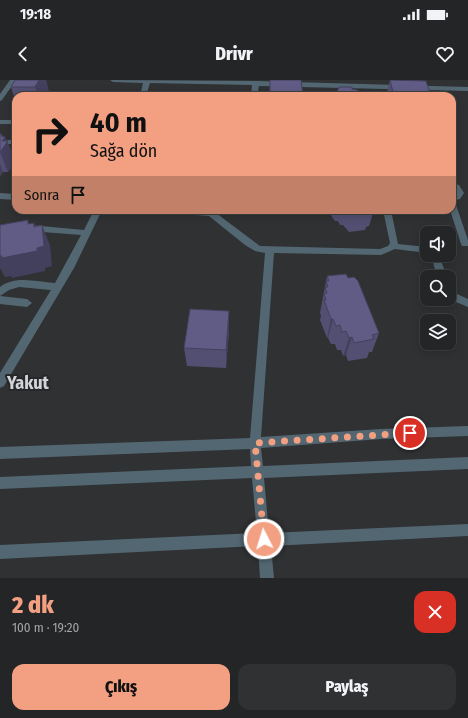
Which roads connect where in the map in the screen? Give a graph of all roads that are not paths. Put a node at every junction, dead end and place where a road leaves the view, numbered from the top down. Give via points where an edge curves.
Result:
1 (13, 80) edge
2 (113, 80) edge
3 (148, 81) edge
4 (256, 84) junction
5 (366, 86) junction
6 (468, 89) edge
7 (144, 92) edge
8 (255, 92) edge
9 (367, 92) edge
10 (0, 99) edge
11 (0, 122) edge
12 (12, 122) edge
13 (0, 142) edge
14 (12, 142) edge
15 (456, 187) edge
16 (0, 196) edge
17 (456, 196) edge
18 (12, 197) edge
19 (96, 214) edge
20 (213, 214) edge
21 (388, 214) edge
22 (455, 214) edge
23 (24, 227) edge
24 (86, 233) junction
25 (465, 244) dead end
26 (393, 246) junction
27 (420, 249) edge
28 (270, 250) junction
29 (57, 288) junction
30 (0, 292) edge
31 (456, 298) edge
32 (0, 300) edge
33 (27, 303) dead end
34 (468, 303) edge
35 (0, 383) edge
36 (468, 431) edge
37 (255, 443) junction
38 (0, 453) edge
39 (468, 463) edge
40 (258, 472) junction
41 (0, 483) edge
42 (468, 530) edge
43 (264, 539) junction
44 (0, 552) edge
45 (267, 578) edge

1 - 10 street
2 - 3 street
3 - 4 street
3 - 7 street
4 - 5 street
4 - 8 street
5 - 6 street
5 - 9 street
11 - 12 street
13 - 14 street
15 - 17 street via 460,193
16 - 18 street
19 - 24 street
20 - 28 street via 258,249
21 - 26 street
22 - 25 street
23 - 24 street
24 - 29 street
26 - 27 street
26 - 28 street via 381,252
28 - 37 street
29 - 30 street via 17,284
29 - 35 street
31 - 34 street
32 - 33 street
36 - 37 street
37 - 38 street
37 - 40 street
39 - 40 street
40 - 41 street
40 - 43 street
42 - 43 street
43 - 44 street
43 - 45 street

